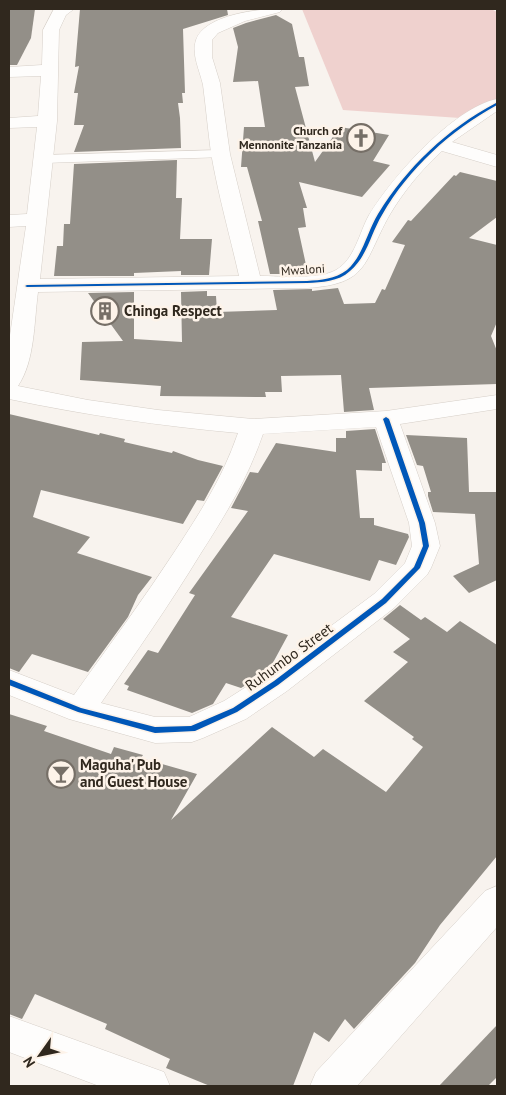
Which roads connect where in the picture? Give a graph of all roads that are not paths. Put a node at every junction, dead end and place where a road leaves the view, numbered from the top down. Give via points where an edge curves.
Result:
1 (66, 9) edge
2 (274, 9) edge
3 (50, 70) junction
4 (9, 72) edge
5 (497, 104) edge
6 (48, 121) junction
7 (9, 123) edge
8 (440, 144) junction
9 (222, 154) junction
10 (44, 159) junction
11 (497, 161) edge
12 (36, 220) junction
13 (9, 221) edge
14 (251, 283) junction
15 (28, 286) junction
16 (9, 382) edge
17 (9, 392) edge
18 (497, 402) edge
19 (386, 419) junction
20 (253, 427) junction
21 (9, 682) edge
22 (80, 710) junction
23 (497, 902) edge
24 (9, 1034) edge
25 (150, 1086) edge
26 (330, 1086) edge

1 - 3 street via 60,12 51,30
2 - 9 street via 239,18 212,30 204,40 204,57
3 - 4 street
3 - 6 street
5 - 8 street, Mwaloni via 458,127
6 - 7 street
6 - 10 street
8 - 11 street
8 - 14 street, Mwaloni via 397,188 348,272 333,279 317,281
9 - 10 lane
9 - 14 street
10 - 12 street
12 - 13 street
12 - 15 street
14 - 15 street, Mwaloni
15 - 16 street
17 - 20 street via 96,410
18 - 19 street
19 - 20 street
19 - 22 street, Ruhumbo Street via 422,523 426,546 417,568 384,601 276,683 235,710 192,729 155,730
20 - 22 street via 225,494 162,593
21 - 22 street, Ruhumbo Street
23 - 26 street
24 - 25 street

